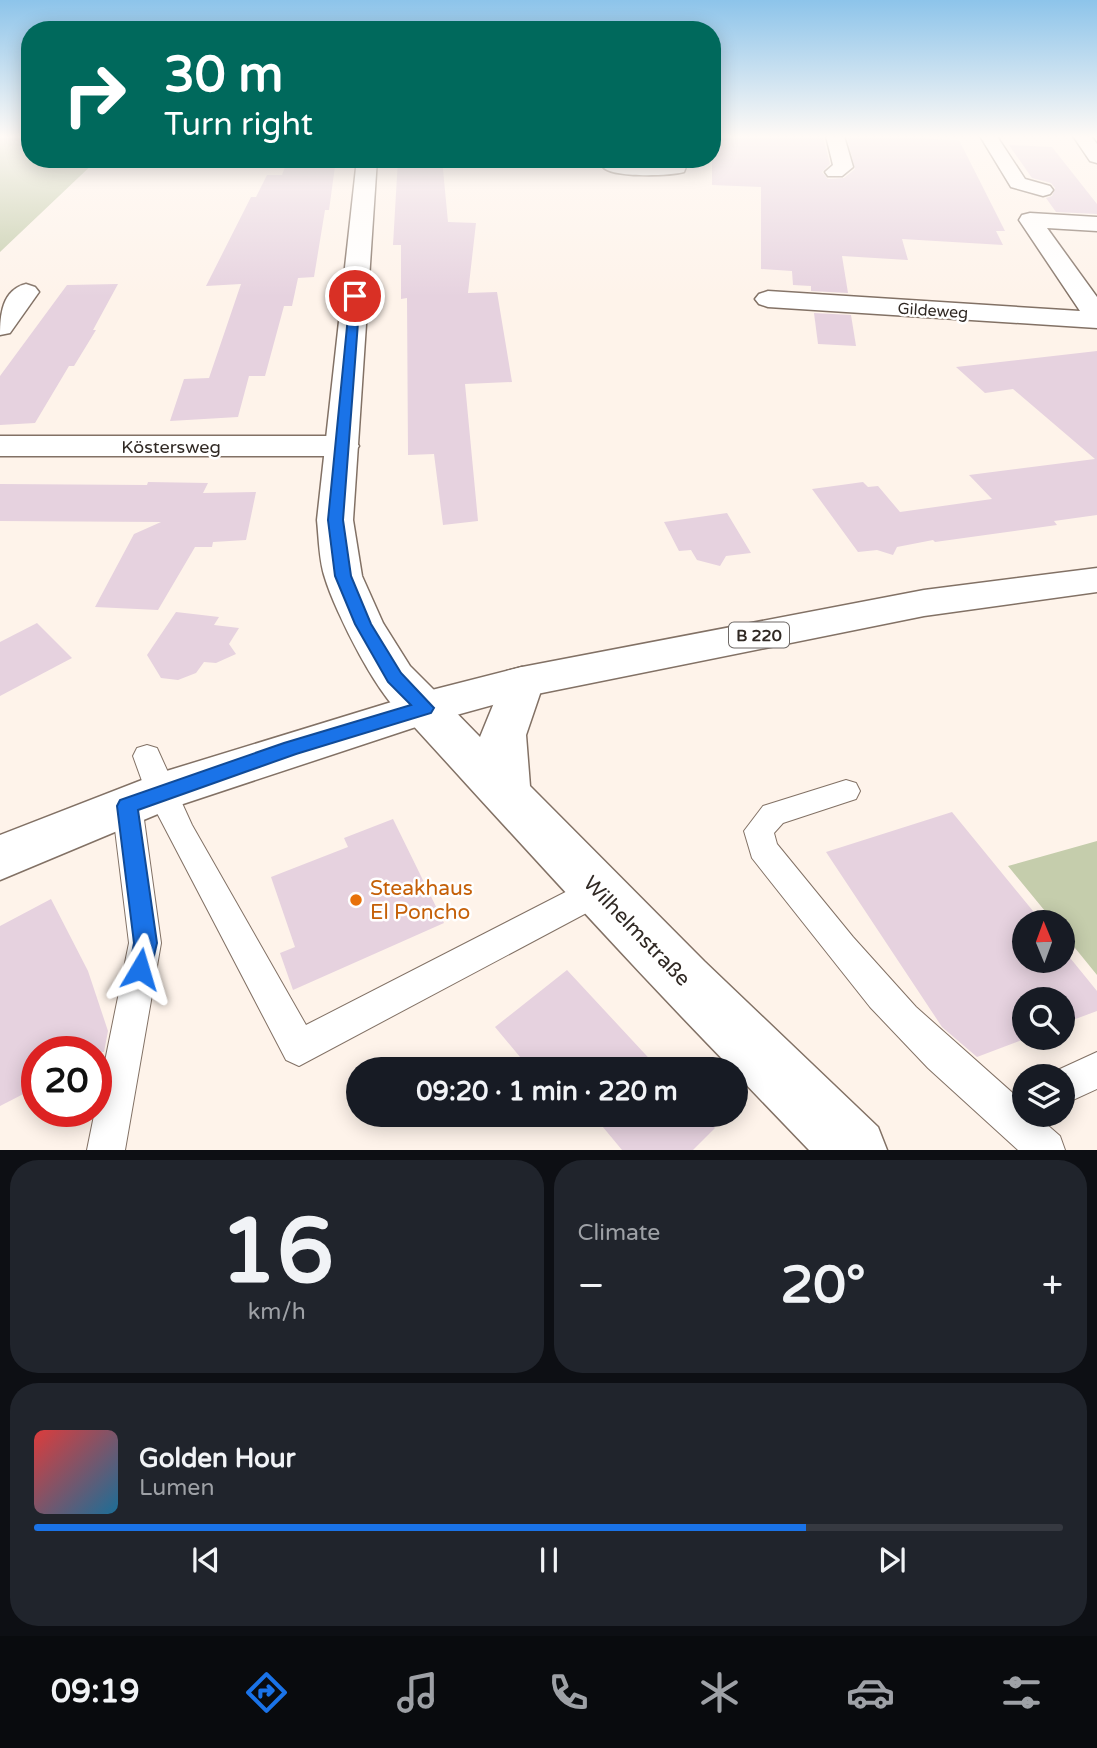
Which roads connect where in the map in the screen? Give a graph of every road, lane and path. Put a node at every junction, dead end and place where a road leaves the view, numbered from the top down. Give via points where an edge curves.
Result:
1 (364, 190) edge
2 (1097, 224) edge
3 (26, 292) dead end
4 (768, 299) dead end
5 (1097, 318) edge
6 (0, 327) edge
7 (0, 446) edge
8 (343, 446) junction
9 (1097, 580) edge
10 (522, 682) junction
11 (424, 708) junction
12 (145, 785) junction
13 (846, 791) dead end
14 (506, 796) junction
15 (0, 858) edge
16 (598, 891) junction
17 (1097, 1070) edge
18 (1075, 1081) edge
19 (1012, 1106) edge
20 (1029, 1127) edge
21 (106, 1150) edge
22 (855, 1150) edge
23 (1046, 1150) edge

1 - 8 street, Wilhelmstraße
2 - 5 street, Gildeweg via 1030,220
3 - 6 street
4 - 5 street, Gildeweg
7 - 8 street, Köstersweg
8 - 11 street, Wilhelmstraße via 335,520 343,576 363,624 395,677
9 - 10 street, B 220 via 923,603
10 - 11 street, B 220
10 - 14 street via 503,735
11 - 12 street, B 220
11 - 14 street, Wilhelmstraße
12 - 15 street, B 220
12 - 16 lane via 299,1048
12 - 21 lane via 145,943
13 - 19 lane via 773,814 759,831 762,849 864,975 918,1032
14 - 16 street, Wilhelmstraße
16 - 22 street, Wilhelmstraße
17 - 18 lane
20 - 23 lane

